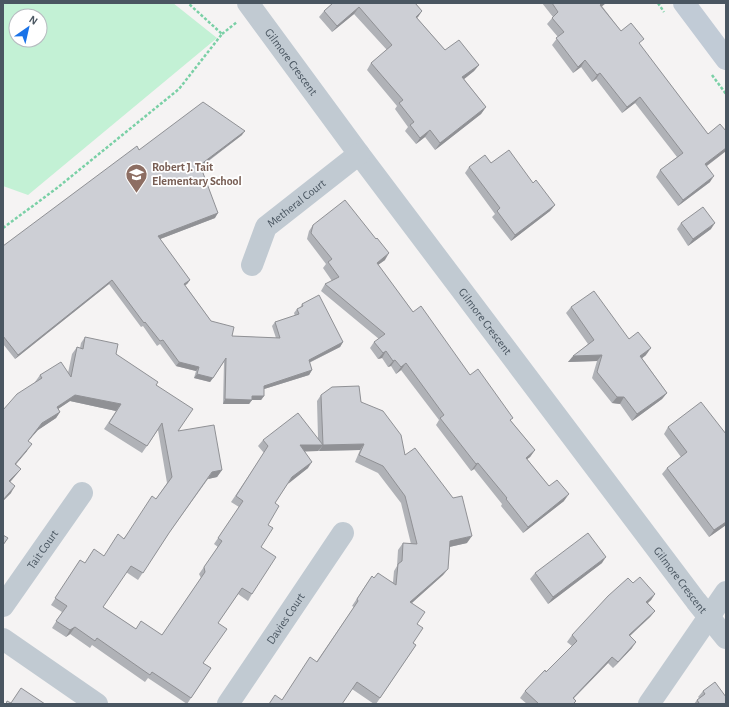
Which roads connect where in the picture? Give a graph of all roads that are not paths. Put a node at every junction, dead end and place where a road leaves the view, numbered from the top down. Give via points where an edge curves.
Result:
1 (684, 3) edge
2 (245, 10) edge
3 (726, 59) edge
4 (359, 154) junction
5 (252, 266) dead end
6 (82, 493) dead end
7 (343, 533) dead end
8 (726, 592) edge
9 (3, 606) edge
10 (710, 616) junction
11 (726, 638) edge
12 (3, 639) edge
13 (97, 704) edge
14 (228, 704) edge
15 (649, 704) edge

1 - 3 street
2 - 4 street, Gilmore Crescent
4 - 5 street, Metheral Court via 266,227
4 - 10 street, Gilmore Crescent via 696,601
6 - 9 street, Tait Court
7 - 14 street, Davies Court
8 - 10 street
10 - 11 street, Gilmore Crescent
10 - 15 street
12 - 13 street

